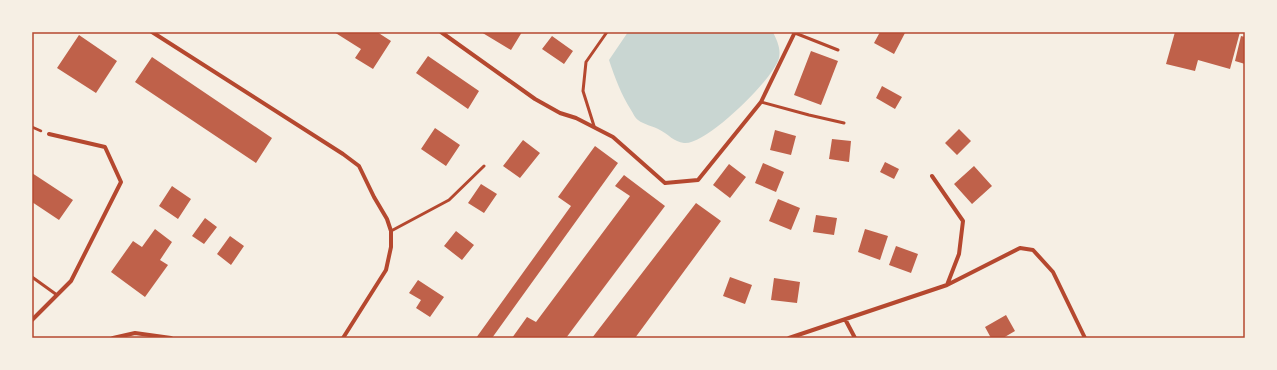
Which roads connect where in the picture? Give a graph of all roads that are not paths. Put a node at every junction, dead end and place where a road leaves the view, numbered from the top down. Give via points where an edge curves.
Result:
1 (152, 32) edge
2 (441, 32) edge
3 (607, 32) edge
4 (795, 32) edge
5 (838, 50) dead end
6 (761, 102) junction
7 (844, 123) dead end
8 (594, 126) junction
9 (50, 134) dead end
10 (484, 166) dead end
11 (932, 176) dead end
12 (391, 231) junction
13 (32, 277) edge
14 (947, 286) junction
15 (57, 295) junction
16 (845, 319) junction
17 (32, 320) edge
18 (113, 338) edge
19 (170, 338) edge
20 (343, 338) edge
21 (789, 338) edge
22 (855, 338) edge
23 (1086, 338) edge

1 - 12 street via 359,166 388,219
2 - 8 street via 535,99 560,113
3 - 8 lane via 586,62 583,91
4 - 5 lane
4 - 6 street
6 - 7 lane
6 - 8 street via 698,180 665,183 613,137
9 - 15 street via 105,147 121,182 71,281
10 - 12 lane via 449,200
11 - 14 street via 963,221 959,254
12 - 20 street via 391,247 386,270
13 - 15 lane
14 - 16 street
14 - 23 street via 1020,248 1033,250 1053,272
15 - 17 street
16 - 21 street
16 - 22 street
18 - 19 street via 135,333

